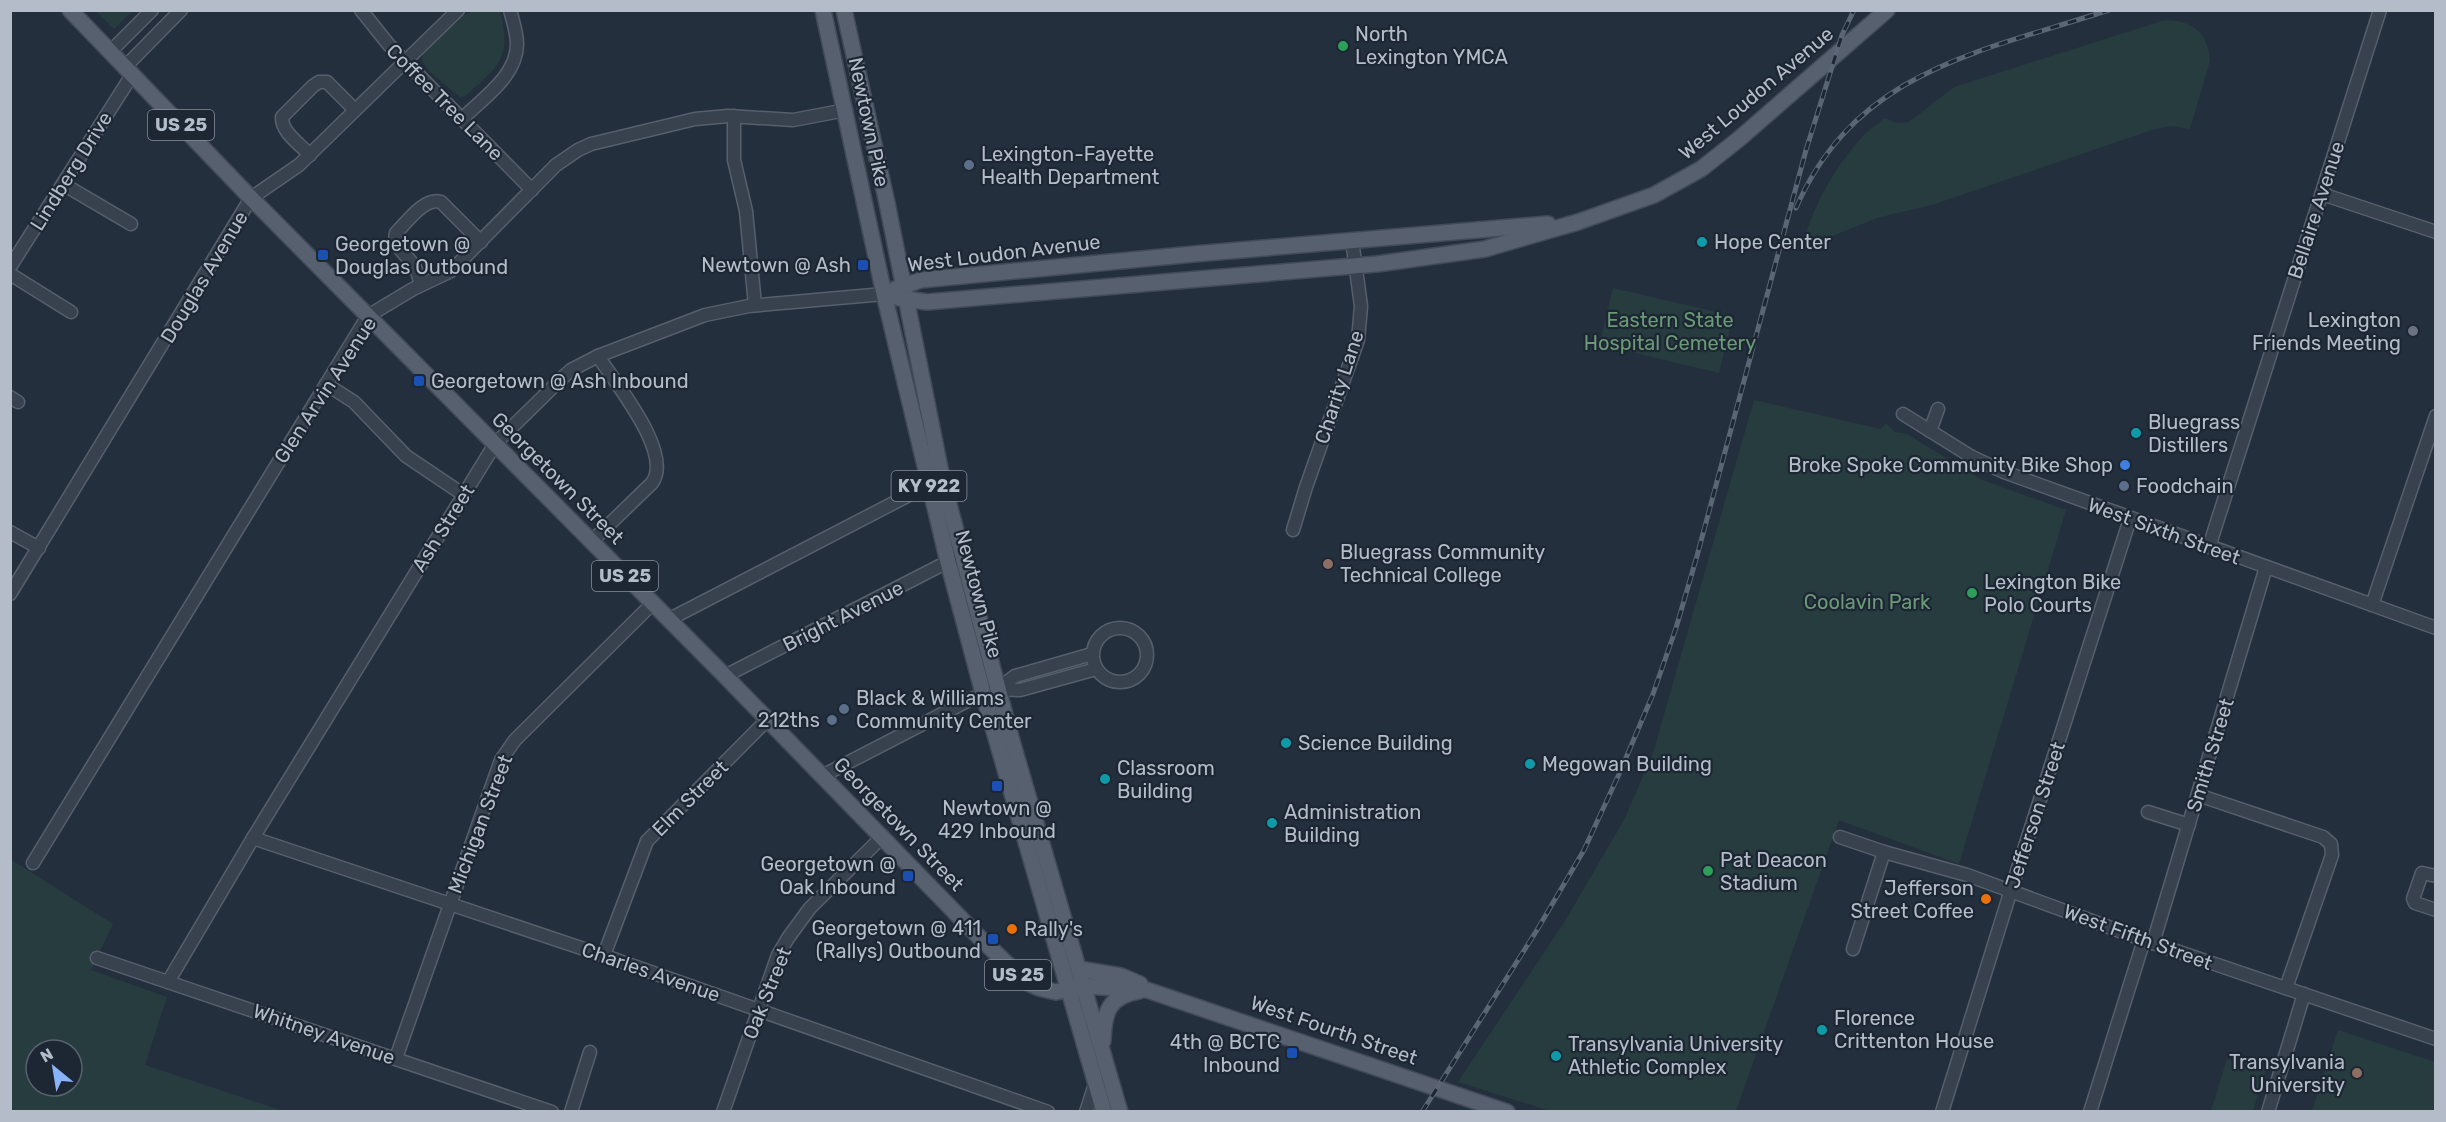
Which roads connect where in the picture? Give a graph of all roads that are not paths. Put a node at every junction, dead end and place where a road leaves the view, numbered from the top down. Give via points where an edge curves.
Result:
1 (70, 10) edge
2 (152, 10) edge
3 (181, 10) edge
4 (361, 10) edge
5 (458, 10) edge
6 (510, 10) edge
7 (823, 10) edge
8 (844, 10) edge
9 (1887, 10) edge
10 (2380, 10) edge
11 (110, 52) junction
12 (405, 61) junction
13 (128, 71) junction
14 (355, 110) junction
15 (846, 110) junction
16 (734, 116) junction
17 (462, 119) junction
18 (310, 155) junction
19 (63, 184) junction
20 (532, 190) junction
21 (2322, 194) junction
22 (251, 198) junction
23 (1578, 222) junction
24 (131, 224) dead end
25 (2436, 232) edge
26 (1352, 240) junction
27 (481, 242) junction
28 (1355, 266) junction
29 (10, 267) edge
30 (10, 274) edge
31 (421, 285) junction
32 (905, 292) junction
33 (884, 294) junction
34 (755, 305) junction
35 (71, 312) dead end
36 (368, 316) junction
37 (597, 356) junction
38 (326, 384) junction
39 (1938, 409) dead end
40 (1903, 414) dead end
41 (2436, 416) edge
42 (1930, 431) junction
43 (495, 444) junction
44 (935, 481) junction
45 (464, 495) junction
46 (2130, 519) junction
47 (1293, 530) dead end
48 (10, 532) edge
49 (591, 542) junction
50 (2209, 547) junction
51 (39, 548) junction
52 (954, 558) junction
53 (2266, 567) junction
54 (10, 594) edge
55 (652, 604) junction
56 (2372, 605) junction
57 (668, 620) junction
58 (2436, 628) edge
59 (1092, 654) junction
60 (1096, 669) junction
61 (725, 676) junction
62 (991, 691) junction
63 (768, 719) junction
64 (822, 776) junction
65 (2198, 795) junction
66 (2148, 812) dead end
67 (2189, 825) junction
68 (883, 836) junction
69 (1840, 837) dead end
70 (253, 838) junction
71 (1884, 852) junction
72 (33, 863) dead end
73 (2436, 876) edge
74 (2011, 890) junction
75 (449, 905) junction
76 (2436, 910) edge
77 (2149, 942) junction
78 (1853, 949) dead end
79 (604, 955) junction
80 (96, 957) dead end
81 (1079, 969) junction
82 (168, 982) junction
83 (1076, 988) junction
84 (2286, 988) junction
85 (1148, 990) junction
86 (2304, 994) junction
87 (758, 1009) junction
88 (2436, 1039) edge
89 (1103, 1051) junction
90 (590, 1052) dead end
91 (396, 1058) junction
92 (1096, 1080) junction
93 (1469, 1105) edge
94 (552, 1112) edge
95 (571, 1112) edge
96 (723, 1112) edge
97 (1047, 1112) edge
98 (1086, 1112) edge
99 (1104, 1112) edge
100 (1120, 1112) edge
101 (1507, 1112) edge
102 (1942, 1112) edge
103 (2090, 1112) edge
104 (2268, 1112) edge

1 - 11 main road, Georgetown Street / US 25
2 - 11 street
3 - 13 street, Lindberg Drive
4 - 12 street, Coffee Tree Lane
5 - 12 street, Douglas Avenue
6 - 17 street via 517,44 513,66
7 - 15 main road, Newtown Pike / KY 922
8 - 32 main road, Newtown Pike / KY 922
9 - 23 main road, West Loudon Avenue via 1701,169 1654,195
10 - 21 street, Bellaire Avenue
11 - 13 main road, Georgetown Street / US 25
12 - 14 street, Douglas Avenue
12 - 17 street, Coffee Tree Lane
13 - 19 street, Lindberg Drive
13 - 22 main road, Georgetown Street / US 25
14 - 18 street, Douglas Avenue
14 - 18 street via 327,82 319,82 305,93 281,121
15 - 16 street, Glen Arvin Avenue via 793,120
15 - 33 main road, Newtown Pike / KY 922
16 - 20 street, Glen Arvin Avenue via 695,119 591,144 556,165
16 - 34 street via 734,160 746,211
17 - 20 street, Coffee Tree Lane
18 - 22 street, Douglas Avenue
19 - 24 street
19 - 29 street, Lindberg Drive
20 - 27 street, Glen Arvin Avenue
21 - 25 street
21 - 50 street, Bellaire Avenue
22 - 36 main road, Georgetown Street / US 25
22 - 51 street, Douglas Avenue
23 - 26 main road, West Loudon Avenue
23 - 28 main road, West Loudon Avenue via 1485,249
26 - 28 street, Charity Lane
26 - 32 main road, West Loudon Avenue via 921,280
27 - 31 street, Glen Arvin Avenue via 451,271
27 - 31 street via 441,202 430,201 395,237
28 - 32 main road, West Loudon Avenue via 927,302
28 - 47 street, Charity Lane via 1361,306 1358,340
30 - 35 street
31 - 36 street, Glen Arvin Avenue
32 - 33 main road, West Loudon Avenue
32 - 44 main road, Newtown Pike / KY 922
33 - 34 street, Ash Street
33 - 44 main road, Newtown Pike / KY 922
34 - 37 street, Ash Street via 691,319
36 - 38 street, Glen Arvin Avenue
36 - 43 main road, Georgetown Street / US 25
37 - 43 street, Ash Street via 571,370
37 - 49 street via 647,431 659,472
38 - 45 street via 354,402 406,456
38 - 72 street, Glen Arvin Avenue
39 - 42 street
40 - 42 street, West Sixth Street
41 - 56 street
42 - 46 street, West Sixth Street via 2004,472
43 - 45 street, Ash Street
43 - 49 main road, Georgetown Street / US 25
44 - 52 main road, Newtown Pike / KY 922
44 - 57 street
45 - 70 street, Ash Street
46 - 50 street, West Sixth Street
46 - 74 street, Jefferson Street
48 - 51 street
49 - 55 main road, Georgetown Street / US 25
50 - 53 street, West Sixth Street
51 - 54 street, Douglas Avenue
52 - 61 street, Bright Avenue
52 - 62 main road, Newtown Pike / KY 922
53 - 56 street, West Sixth Street
53 - 65 street, Smith Street
55 - 57 main road, Georgetown Street / US 25
55 - 75 street, Michigan Street via 506,751
56 - 58 street, West Sixth Street
57 - 61 main road, Georgetown Street / US 25
59 - 60 street
59 - 60 street via 1098,638 1122,628 1140,636 1147,652 1143,670 1128,682 1113,682
59 - 62 street via 1015,676
60 - 62 street via 1020,690
61 - 63 main road, Georgetown Street / US 25
62 - 64 street
62 - 81 main road, Newtown Pike / KY 922
62 - 83 main road, Newtown Pike / KY 922
63 - 64 main road, Georgetown Street / US 25
63 - 79 street, Elm Street via 647,841
64 - 68 main road, Georgetown Street / US 25
65 - 67 street, Smith Street
65 - 84 street via 2323,837 2333,849
66 - 67 street
67 - 77 street, Smith Street
68 - 83 main road, Georgetown Street / US 25 via 1020,977 1056,992
68 - 87 street, Oak Street via 797,925 778,956
69 - 71 street, West Fifth Street
70 - 75 street, Charles Avenue
70 - 82 street, Ash Street
71 - 74 street, West Fifth Street
71 - 78 street
73 - 76 street via 2422,873 2413,899
74 - 77 street, West Fifth Street
74 - 102 street, Jefferson Street
75 - 79 street, Charles Avenue
75 - 91 street, Michigan Street
77 - 84 street, West Fifth Street
77 - 103 street, Smith Street
79 - 87 street, Charles Avenue
80 - 82 street, Whitney Avenue
81 - 83 main road, Newtown Pike / KY 922
81 - 85 main road, West Fourth Street via 1121,976
82 - 91 street, Whitney Avenue
83 - 85 main road, West Fourth Street
83 - 89 main road, Newtown Pike
83 - 92 main road, Newtown Pike / US 25
84 - 86 street, West Fifth Street
85 - 89 main road via 1119,997 1109,1008
85 - 93 main road, West Fourth Street
86 - 88 street, West Fifth Street
86 - 104 street
87 - 96 street, Oak Street
87 - 97 street, Charles Avenue
89 - 100 main road, Newtown Pike
90 - 95 street
91 - 94 street, Whitney Avenue
92 - 98 street
92 - 99 main road, Newtown Pike / US 25
93 - 101 main road, West Fourth Street

